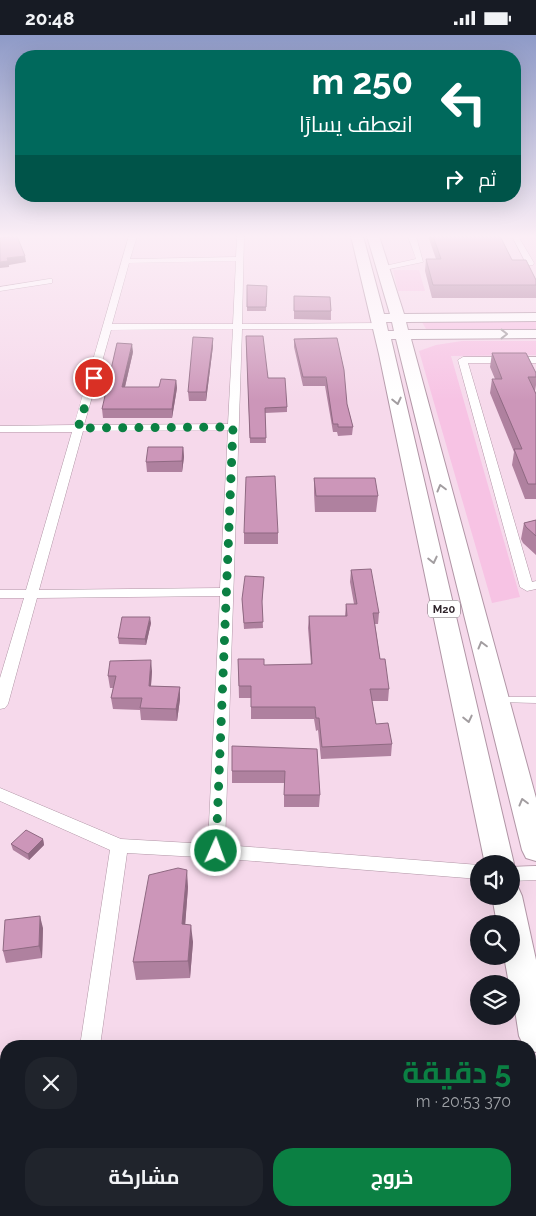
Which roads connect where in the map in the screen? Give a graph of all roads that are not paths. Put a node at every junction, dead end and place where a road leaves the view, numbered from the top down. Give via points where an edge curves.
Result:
1 (118, 291) edge
2 (239, 291) edge
3 (373, 291) edge
4 (390, 292) joint
5 (536, 317) edge
6 (398, 318) junction
7 (465, 318) junction
8 (109, 327) junction
9 (237, 327) junction
10 (472, 334) junction
11 (536, 334) edge
12 (401, 335) junction
13 (387, 338) junction
14 (536, 360) edge
15 (233, 427) junction
16 (78, 428) junction
17 (0, 429) edge
18 (536, 585) edge
19 (226, 592) junction
20 (0, 593) edge
21 (32, 593) junction
22 (496, 700) junction
23 (536, 700) edge
24 (0, 704) edge
25 (0, 794) edge
26 (119, 846) junction
27 (536, 850) edge
28 (216, 851) junction
29 (498, 855) edge
30 (470, 871) edge
31 (536, 873) edge
32 (520, 874) edge
33 (509, 905) edge
34 (536, 1036) edge
35 (91, 1040) edge

1 - 8 street
2 - 9 street
3 - 13 main road
4 - 6 main road
4 - 7 main road via 409,302
5 - 7 main road
6 - 7 main road
6 - 12 main road
6 - 13 main road
8 - 9 street
8 - 16 street
9 - 13 street
9 - 15 street
10 -> 11 main road
10 - 12 main road
10 - 13 main road via 434,343
12 - 13 main road
12 - 13 main road
22 -> 13 main road, M20
13 -> 29 main road, M20
14 - 18 street via 463,360 528,587
15 - 16 street
15 - 19 street
16 - 17 street
16 - 21 street
19 - 21 street
19 - 28 street
20 - 21 street
21 - 24 street
22 - 23 lane
27 -> 22 main road, M20
25 - 26 street
26 - 28 street
26 - 35 street
28 - 30 street
31 - 32 street
33 - 34 main road

